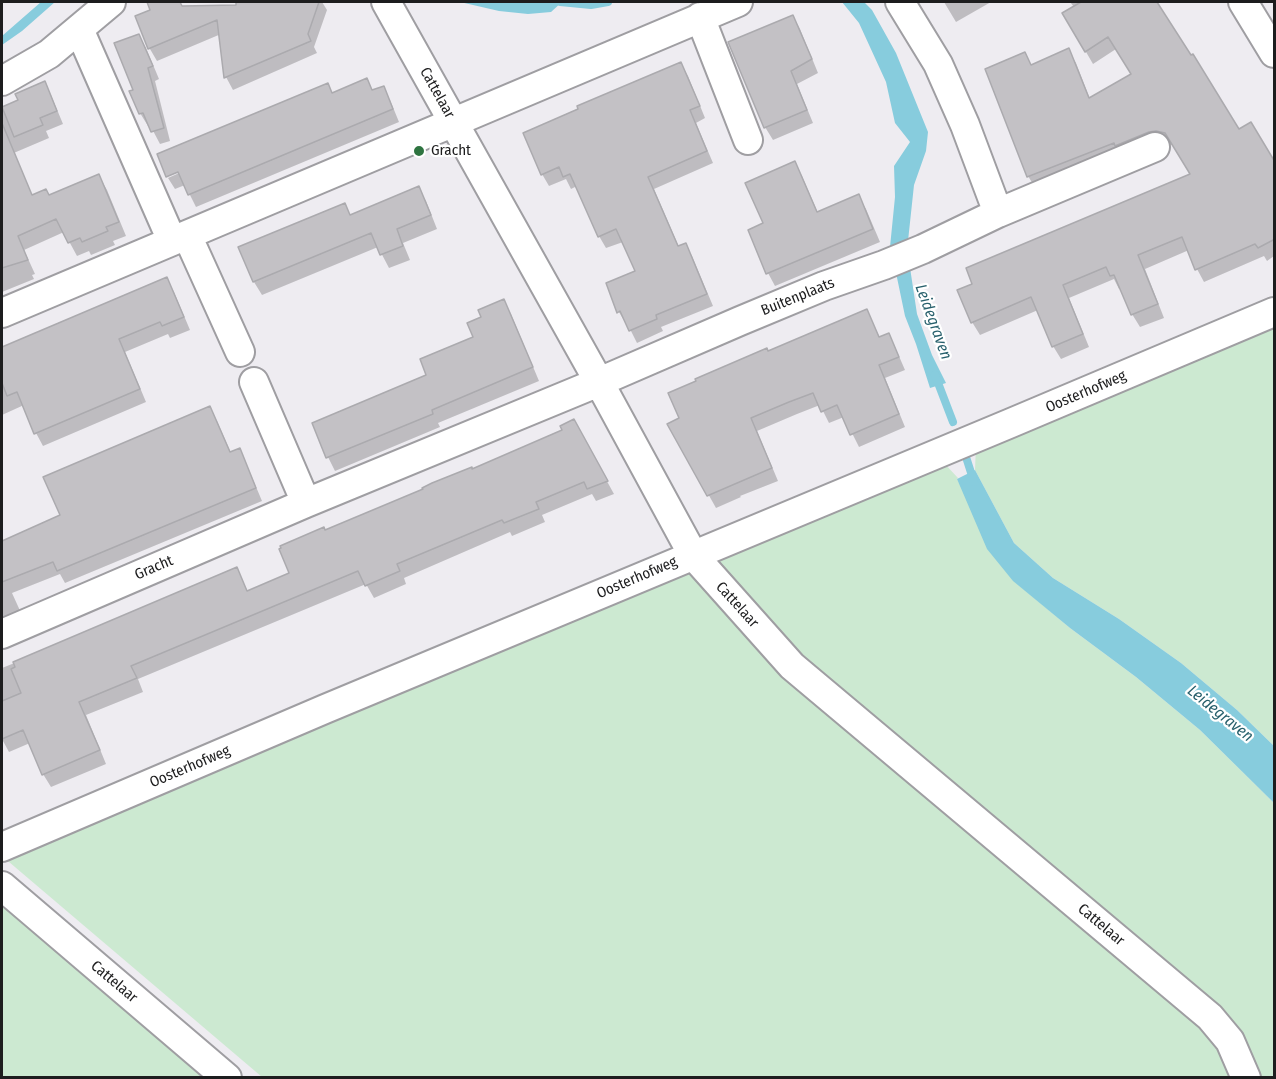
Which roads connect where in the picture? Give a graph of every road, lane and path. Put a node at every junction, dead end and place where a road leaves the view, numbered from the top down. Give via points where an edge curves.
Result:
1 (111, 2) edge
2 (738, 2) edge
3 (900, 2) edge
4 (1243, 2) edge
5 (386, 3) edge
6 (700, 17) junction
7 (79, 29) junction
8 (1275, 53) edge
9 (2, 81) edge
10 (453, 122) junction
11 (748, 140) dead end
12 (1155, 147) dead end
13 (998, 213) junction
14 (180, 238) junction
15 (1275, 312) edge
16 (2, 313) edge
17 (240, 352) dead end
18 (254, 382) dead end
19 (599, 382) junction
20 (306, 503) junction
21 (693, 555) junction
22 (2, 634) edge
23 (2, 847) edge
24 (2, 886) edge
25 (227, 1077) edge
26 (1246, 1077) edge

1 - 7 street
2 - 6 street
3 - 13 street via 938,64
4 - 8 street
5 - 10 street, Cattelaar
6 - 10 street
6 - 11 street
7 - 9 street via 49,54
7 - 14 street
10 - 14 street
10 - 19 street, Cattelaar
12 - 13 street, Buitenplaats
13 - 19 street, Buitenplaats via 923,249 824,286
14 - 16 street
14 - 17 street
15 - 21 street, Oosterhofweg
18 - 20 street
19 - 20 street, Gracht
19 - 21 street, Cattelaar
20 - 22 street, Gracht
21 - 23 street, Oosterhofweg
21 - 26 street, Cattelaar via 792,666 1210,1017 1230,1041
24 - 25 street, Cattelaar

